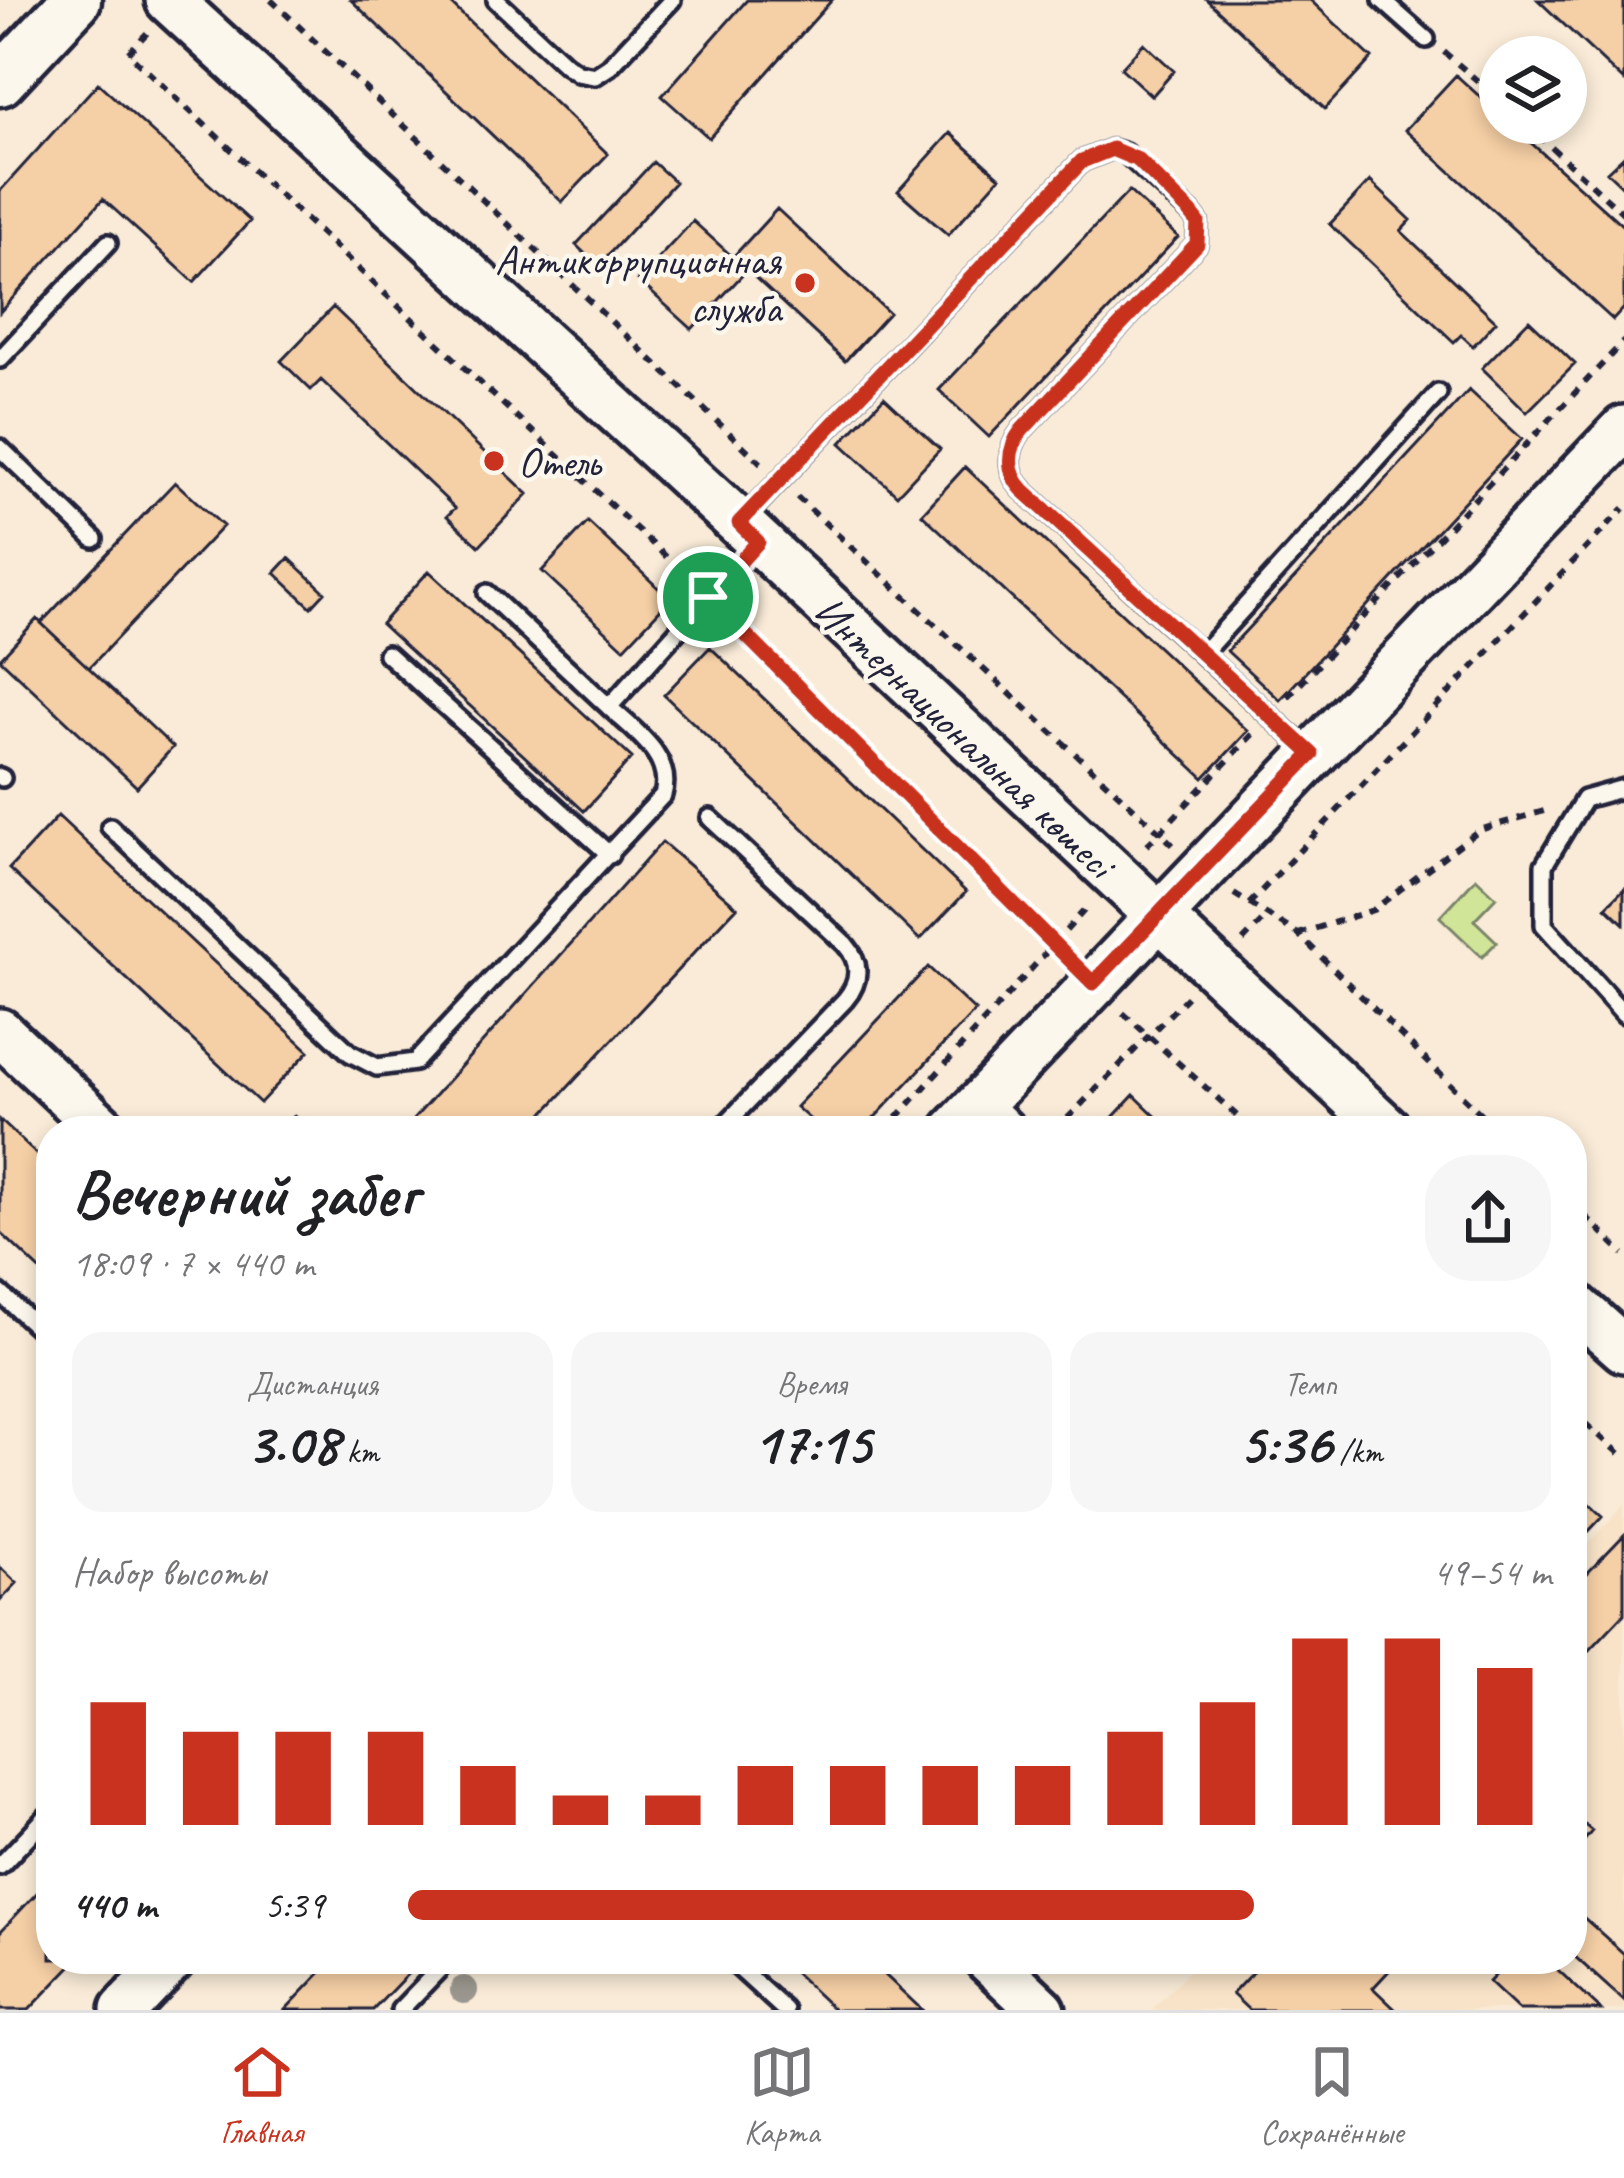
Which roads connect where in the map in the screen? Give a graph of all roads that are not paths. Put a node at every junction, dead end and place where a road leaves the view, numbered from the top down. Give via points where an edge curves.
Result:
1 (76, 0) edge
2 (496, 0) edge
3 (672, 0) edge
4 (1382, 0) edge
5 (172, 2) edge
6 (1426, 39) road end
7 (0, 81) edge
8 (108, 243) dead end
9 (0, 359) edge
10 (1438, 393) dead end
11 (1624, 428) edge
12 (0, 448) edge
13 (748, 533) junction
14 (94, 539) dead end
15 (487, 593) dead end
16 (387, 654) dead end
17 (1202, 654) junction
18 (609, 706) junction
19 (1312, 754) junction
20 (1624, 788) edge
21 (710, 818) dead end
22 (110, 827) dead end
23 (610, 855) junction
24 (1158, 915) junction
25 (1624, 1014) edge
26 (0, 1032) edge
27 (987, 1096) junction
28 (89, 1116) edge
29 (733, 1116) edge
30 (968, 1116) edge
31 (1008, 1116) edge
32 (1373, 1116) edge
33 (0, 1293) edge
34 (1587, 1316) edge
35 (36, 1326) edge
36 (1624, 1349) edge
37 (36, 1828) edge
38 (0, 1866) edge
39 (158, 1974) edge
40 (435, 1974) edge
41 (745, 1974) edge
42 (1004, 1974) edge
43 (124, 2010) edge
44 (400, 2010) edge
45 (785, 2010) edge
46 (1042, 2010) edge

1 - 7 main road
2 - 3 lane via 566,64 595,76
4 - 6 lane
5 - 13 main road, Интернациональная көшесі
8 - 9 lane
10 - 17 lane
11 - 19 main road
12 - 14 lane
13 - 17 lane via 780,481 1082,161 1112,149 1191,213 1197,244 1022,430 1010,461 1016,483
13 - 18 lane via 708,597
13 - 24 main road, Интернациональная көшесі
15 - 18 lane
16 - 23 lane
17 - 19 lane
18 - 23 lane via 657,753 666,785
19 - 24 main road
20 - 25 lane via 1584,799 1544,866 1544,926
21 - 29 lane via 853,952 858,972 845,1000
22 - 23 lane via 350,1052 377,1066 426,1055
24 - 27 main road
24 - 32 main road, Интернациональная көшесі
26 - 28 main road
27 - 30 main road
27 - 31 lane
33 - 35 lane
34 - 36 main road
37 - 38 lane
39 - 43 main road
40 - 44 lane
41 - 45 lane
42 - 46 main road

